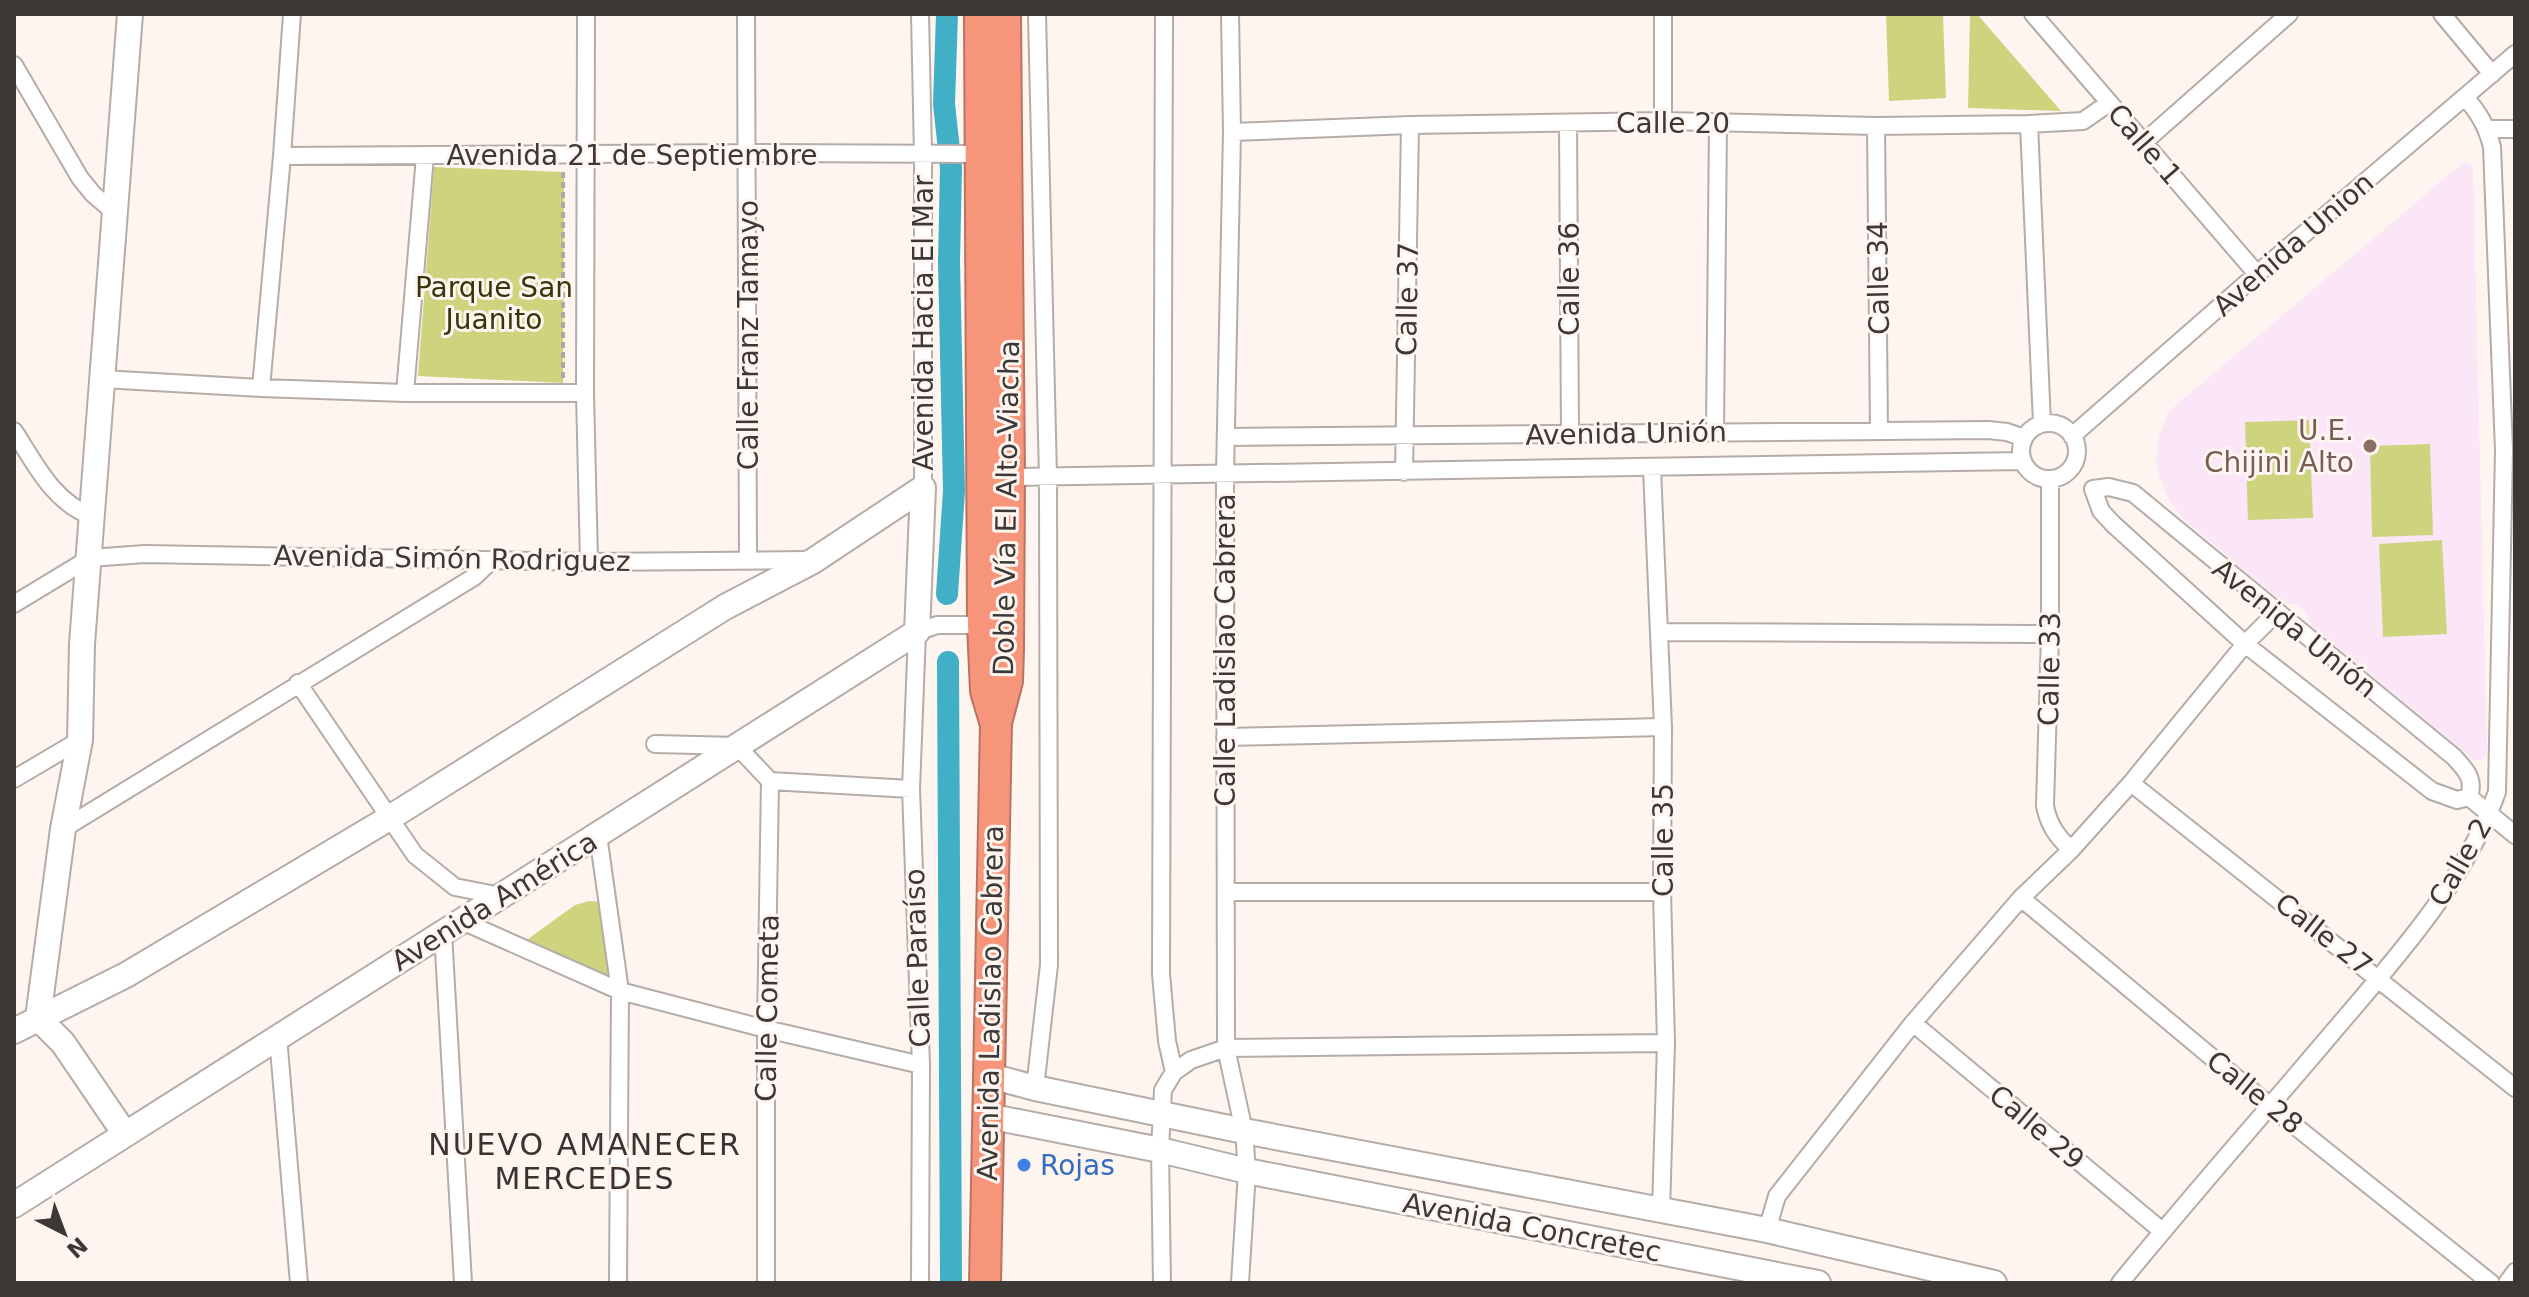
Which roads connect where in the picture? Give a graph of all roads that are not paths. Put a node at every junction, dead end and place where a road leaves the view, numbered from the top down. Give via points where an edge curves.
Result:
1 (130, 14) edge
2 (292, 14) edge
3 (586, 14) edge
4 (746, 14) edge
5 (920, 14) edge
6 (980, 14) edge
7 (1005, 14) edge
8 (1037, 14) edge
9 (1164, 14) edge
10 (1230, 14) edge
11 (1663, 14) edge
12 (2289, 14) edge
13 (2442, 14) edge
14 (2043, 17) edge
15 (2515, 54) edge
16 (14, 65) edge
17 (2492, 74) junction
18 (20, 90) edge
19 (2465, 97) junction
20 (2109, 103) junction
21 (1663, 121) junction
22 (1568, 123) junction
23 (1718, 123) junction
24 (2029, 124) junction
25 (1410, 125) junction
26 (1876, 126) junction
27 (2487, 129) junction
28 (2515, 129) edge
29 (1232, 132) junction
30 (2143, 143) junction
31 (747, 153) junction
32 (974, 154) junction
33 (930, 155) junction
34 (282, 156) junction
35 (425, 156) junction
36 (586, 156) junction
37 (114, 212) junction
38 (2257, 274) junction
39 (102, 379) junction
40 (261, 388) junction
41 (405, 393) junction
42 (585, 393) junction
43 (2042, 424) junction
44 (14, 431) edge
45 (1879, 431) junction
46 (1715, 432) junction
47 (1570, 434) junction
48 (1406, 435) junction
49 (2072, 436) junction
50 (1226, 437) junction
51 (2024, 438) junction
52 (2510, 450) edge
53 (2022, 461) junction
54 (1652, 469) junction
55 (2070, 469) junction
56 (1404, 472) junction
57 (1164, 475) junction
58 (1225, 475) junction
59 (1009, 477) junction
60 (1048, 477) junction
61 (2050, 479) junction
62 (923, 488) junction
63 (2093, 489) junction
64 (93, 517) junction
65 (90, 558) junction
66 (748, 559) junction
67 (492, 560) junction
68 (813, 561) junction
69 (589, 562) junction
70 (14, 604) edge
71 (2276, 613) junction
72 (972, 625) junction
73 (927, 629) junction
74 (1660, 632) junction
75 (2050, 634) junction
76 (2245, 644) junction
77 (298, 683) junction
78 (996, 723) junction
79 (1663, 727) junction
80 (1225, 737) junction
81 (80, 740) junction
82 (655, 744) dead end
83 (737, 746) junction
84 (2507, 771) edge
85 (14, 779) edge
86 (770, 781) junction
87 (2131, 783) junction
88 (911, 789) junction
89 (2469, 797) junction
90 (2489, 814) junction
91 (391, 817) junction
92 (63, 829) junction
93 (598, 835) junction
94 (2515, 835) edge
95 (2071, 850) junction
96 (1226, 892) junction
97 (1662, 892) junction
98 (501, 896) junction
99 (2021, 898) junction
100 (452, 927) junction
101 (2379, 978) junction
102 (620, 991) junction
103 (38, 1018) junction
104 (1913, 1023) junction
105 (766, 1029) junction
106 (14, 1031) edge
107 (278, 1037) junction
108 (1666, 1043) junction
109 (1226, 1048) junction
110 (921, 1065) junction
111 (1174, 1072) junction
112 (987, 1075) junction
113 (1035, 1088) junction
114 (2515, 1088) edge
115 (2270, 1106) junction
116 (1161, 1112) junction
117 (988, 1116) junction
118 (1244, 1131) junction
119 (125, 1134) junction
120 (1160, 1150) junction
121 (1247, 1171) junction
122 (14, 1205) edge
123 (1661, 1211) junction
124 (1767, 1230) junction
125 (2162, 1231) junction
126 (2515, 1272) edge
127 (1769, 1278) edge
128 (299, 1283) edge
129 (463, 1283) edge
130 (618, 1283) edge
131 (766, 1283) edge
132 (920, 1283) edge
133 (985, 1283) edge
134 (1162, 1283) edge
135 (1240, 1283) edge
136 (1818, 1283) edge
137 (1994, 1283) edge
138 (2120, 1283) edge
139 (2491, 1283) edge
140 (2507, 1283) edge

1 - 37 street
2 - 34 street
3 - 36 street
4 - 31 street, Calle Franz Tamayo
5 - 33 street, Avenida Hacia El Mar
6 - 32 highway, Doble Vía El Alto-Viacha
7 - 59 highway, Doble Vía El Alto-Viacha
8 - 60 street
9 - 57 street
10 - 29 street, Calle Ladislao Cabrera
11 - 21 street
12 - 30 street
13 - 17 street
14 - 20 street, Calle 1
15 - 17 street, Avenida Union
16 - 18 street
17 - 19 street, Avenida Union
18 - 37 street via 80,178
19 - 27 street, Calle 2
19 - 38 street, Avenida Union
20 - 24 street, Calle 20 via 2083,121
20 - 30 street, Calle 1
21 - 22 street, Calle 20
21 - 23 street, Calle 20
22 - 25 street, Calle 20
22 - 47 street, Calle 36
23 - 26 street, Calle 20
23 - 46 street
24 - 26 street, Calle 20
24 - 43 street
25 - 29 street, Calle 20
25 - 48 street, Calle 37
26 - 45 street, Calle 34
27 - 28 street
27 - 52 street, Calle 2
29 - 50 street, Calle Ladislao Cabrera
30 - 38 street, Calle 1
31 - 33 street, Avenida 21 de Septiembre
31 - 36 street, Avenida 21 de Septiembre
31 - 66 street, Calle Franz Tamayo
32 - 33 street, Avenida 21 de Septiembre
32 - 72 highway, Doble Vía El Alto-Viacha
33 - 62 street, Avenida Hacia El Mar
34 - 35 street, Avenida 21 de Septiembre
34 - 40 street
35 - 36 street, Avenida 21 de Septiembre
35 - 41 street
36 - 42 street
37 - 39 street
38 - 49 street, Avenida Union
39 - 40 street
39 - 64 street
40 - 41 street
41 - 42 street
42 - 69 street
43 - 49 street via 2059,425
43 - 51 street
44 - 64 street via 55,493
45 - 46 street, Avenida Unión
45 - 51 street, Avenida Unión via 1988,430
46 - 47 street, Avenida Unión
47 - 48 street, Avenida Unión
48 - 50 street, Avenida Unión
48 - 56 street, Calle 37
49 - 55 street via 2077,453
50 - 58 street, Calle Ladislao Cabrera
51 - 53 street
52 - 84 street, Calle 2
53 - 54 street
53 - 61 street via 2033,475
54 - 56 street
54 - 74 street, Calle 35
55 - 61 street
55 - 63 street
56 - 58 street
57 - 58 street
57 - 60 street
57 - 111 street via 1161,974
58 - 80 street, Calle Ladislao Cabrera
59 - 60 street
59 - 78 highway, Doble Vía El Alto-Viacha via 1007,681
60 - 113 street via 1049,965
61 - 75 street, Calle 33
62 - 68 street
62 - 73 street, Avenida Hacia El Mar
63 - 71 street, Avenida Unión via 2133,493
63 - 76 street via 2113,524
64 - 65 street
65 - 67 street, Avenida Simón Rodriguez via 145,554
65 - 70 street
65 - 81 street
66 - 68 street, Avenida Simón Rodriguez
66 - 69 street, Avenida Simón Rodriguez
67 - 69 street, Avenida Simón Rodriguez
67 - 77 street via 474,577
68 - 91 street via 725,607
71 - 76 street
71 - 89 street, Avenida Unión via 2454,757 2467,770
72 - 73 street
72 - 78 highway, Doble Vía El Alto-Viacha
73 - 83 street, Avenida América
73 - 88 street, Calle Paraíso
74 - 75 street
74 - 79 street, Calle 35
75 - 95 street, Calle 33 via 2045,806 2055,834
76 - 87 street
76 - 89 street via 2432,791 2457,800
77 - 91 street
77 - 92 street
78 - 112 highway, Avenida Ladislao Cabrera
79 - 80 street
79 - 97 street, Calle 35
80 - 96 street, Calle Ladislao Cabrera
81 - 85 street
81 - 92 street
82 - 83 street
83 - 86 street
83 - 93 street, Avenida América
84 - 90 street, Calle 2
86 - 88 street
86 - 105 street, Calle Cometa
87 - 95 street
87 - 101 street, Calle 27
88 - 110 street, Calle Paraíso
89 - 90 street
90 - 94 street
90 - 101 street, Calle 2 via 2435,907
91 - 98 street via 415,855 455,887
91 - 103 street via 126,975
92 - 103 street
93 - 98 street, Avenida América
93 - 102 street
95 - 99 street
96 - 97 street
96 - 109 street, Calle Ladislao Cabrera
97 - 108 street, Calle 35
98 - 100 street, Avenida América
99 - 104 street
99 - 115 street, Calle 28
100 - 102 street
100 - 107 street, Avenida América
100 - 129 street
101 - 114 street, Calle 27
101 - 115 street, Calle 2
102 - 105 street
102 - 130 street
103 - 106 street
103 - 119 street via 63,1043
104 - 124 street via 1777,1196
104 - 125 street, Calle 29
105 - 110 street
105 - 131 street, Calle Cometa
107 - 119 street, Avenida América
107 - 128 street
108 - 109 street
108 - 123 street, Calle 35
109 - 111 street
109 - 118 street, Calle Ladislao Cabrera
110 - 132 street, Calle Paraíso
111 - 116 street via 1163,1090
112 - 113 street
112 - 117 highway, Avenida Ladislao Cabrera
113 - 116 street
115 - 125 street, Calle 2
115 - 139 street, Calle 28
116 - 118 street
116 - 120 street
117 - 120 street, Avenida Concretec
117 - 133 highway, Avenida Ladislao Cabrera
118 - 121 street, Calle Ladislao Cabrera
118 - 123 street
119 - 122 street, Avenida América
120 - 121 street, Avenida Concretec
120 - 134 street
121 - 127 street, Avenida Concretec
121 - 135 street, Calle Ladislao Cabrera
123 - 124 street
124 - 137 street
125 - 138 street, Calle 2
126 - 140 street
127 - 136 street, Avenida Concretec

